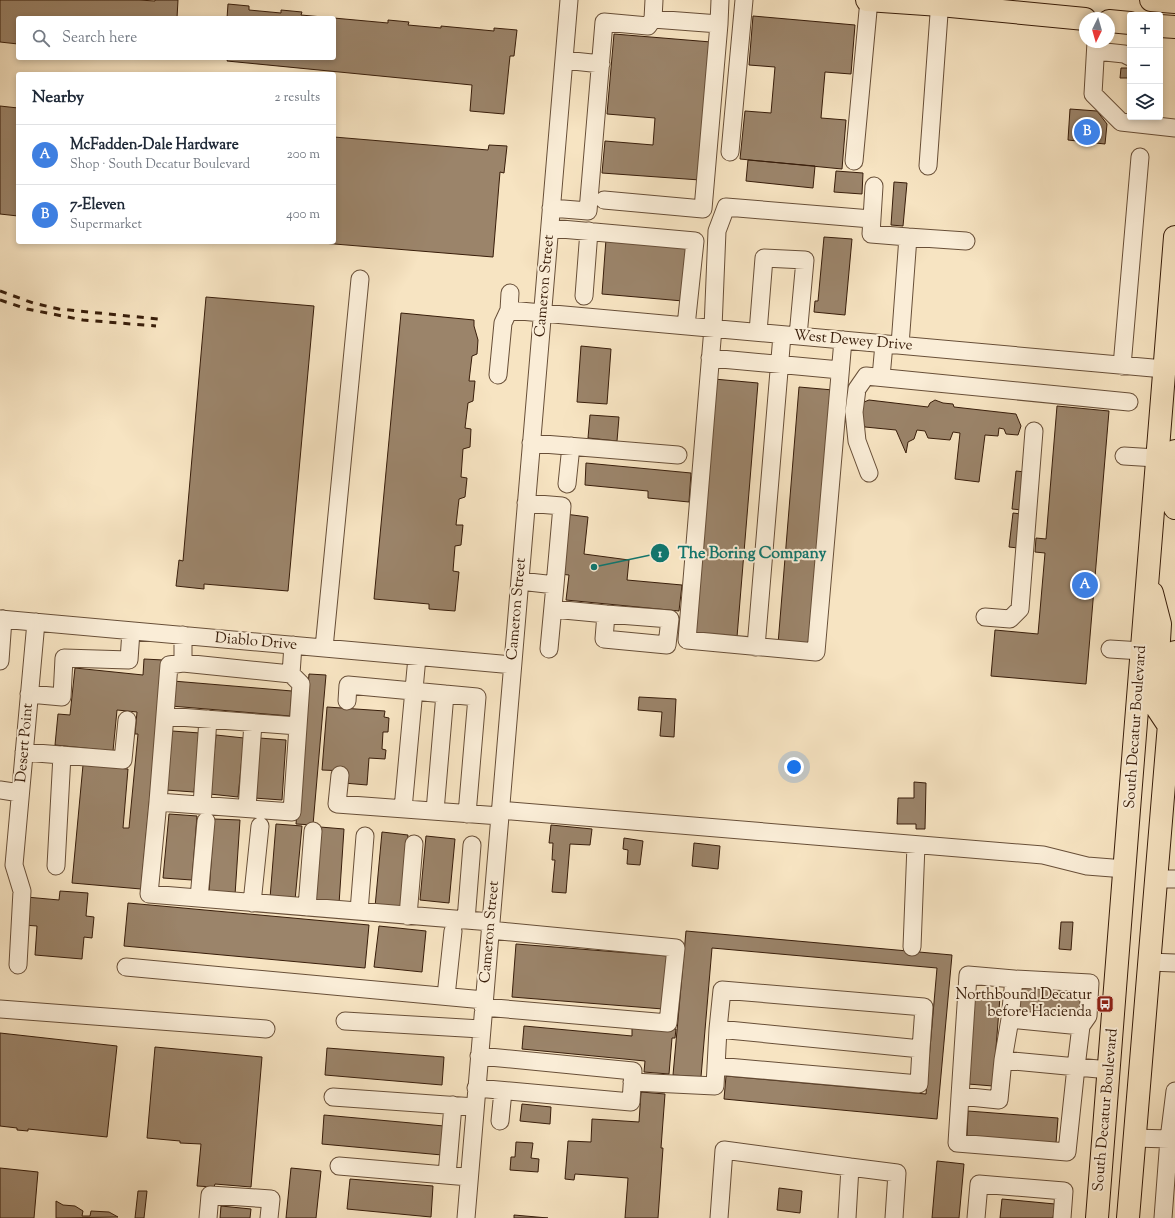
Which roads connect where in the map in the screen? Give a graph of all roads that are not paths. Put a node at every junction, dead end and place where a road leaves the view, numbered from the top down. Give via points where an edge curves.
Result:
1 (569, 0) edge
2 (654, 0) edge
3 (720, 0) edge
4 (744, 0) edge
5 (868, 0) edge
6 (1151, 0) edge
7 (1175, 2) edge
8 (940, 3) edge
9 (1079, 18) edge
10 (652, 19) junction
11 (1115, 22) edge
12 (1127, 23) edge
13 (719, 24) junction
14 (1163, 26) edge
15 (1175, 27) edge
16 (1096, 48) edge
17 (1100, 48) edge
18 (1127, 56) edge
19 (564, 60) junction
20 (601, 64) junction
21 (1154, 122) edge
22 (1175, 128) edge
23 (730, 152) dead end
24 (1140, 157) dead end
25 (854, 161) dead end
26 (928, 166) dead end
27 (874, 186) dead end
28 (604, 200) dead end
29 (551, 208) junction
30 (871, 218) junction
31 (550, 228) junction
32 (589, 231) junction
33 (1175, 237) edge
34 (908, 238) junction
35 (1175, 240) edge
36 (966, 241) dead end
37 (360, 278) dead end
38 (584, 296) dead end
39 (542, 312) junction
40 (686, 326) junction
41 (713, 328) junction
42 (758, 332) junction
43 (790, 335) junction
44 (843, 340) junction
45 (892, 345) junction
46 (710, 358) junction
47 (780, 364) junction
48 (1122, 366) junction
49 (840, 370) junction
50 (498, 375) dead end
51 (1169, 376) edge
52 (881, 377) junction
53 (1129, 402) dead end
54 (1034, 431) dead end
55 (531, 443) junction
56 (571, 446) junction
57 (1166, 454) edge
58 (678, 455) dead end
59 (1124, 456) dead end
60 (869, 473) dead end
61 (567, 484) dead end
62 (526, 503) junction
63 (1175, 508) edge
64 (1148, 574) junction
65 (520, 582) junction
66 (555, 585) junction
67 (553, 609) junction
68 (606, 614) dead end
69 (985, 617) dead end
70 (1, 619) edge
71 (36, 622) junction
72 (131, 631) junction
73 (183, 635) junction
74 (293, 645) junction
75 (756, 647) junction
76 (324, 648) junction
77 (1110, 648) dead end
78 (550, 649) dead end
79 (1142, 651) junction
80 (1175, 652) edge
81 (417, 657) junction
82 (0, 661) edge
83 (183, 663) junction
84 (512, 665) junction
85 (291, 674) junction
86 (414, 691) junction
87 (29, 694) junction
88 (445, 694) junction
89 (347, 701) dead end
90 (165, 716) junction
91 (208, 719) junction
92 (127, 720) dead end
93 (253, 723) junction
94 (298, 726) junction
95 (1172, 726) edge
96 (24, 752) junction
97 (62, 755) junction
98 (340, 775) dead end
99 (0, 790) edge
100 (20, 793) junction
101 (158, 802) junction
102 (247, 808) junction
103 (403, 809) junction
104 (436, 811) junction
105 (204, 813) junction
106 (500, 813) junction
107 (467, 814) junction
108 (260, 826) dead end
109 (313, 831) dead end
110 (365, 836) dead end
111 (414, 844) dead end
112 (916, 844) junction
113 (472, 845) dead end
114 (7, 864) edge
115 (56, 866) dead end
116 (1125, 869) junction
117 (1166, 879) edge
118 (199, 898) junction
119 (252, 903) junction
120 (307, 906) junction
121 (359, 911) junction
122 (408, 916) junction
123 (466, 920) junction
124 (490, 926) junction
125 (453, 931) dead end
126 (912, 947) dead end
127 (1149, 962) junction
128 (1175, 963) edge
129 (18, 965) dead end
130 (126, 967) dead end
131 (1014, 979) junction
132 (446, 996) junction
133 (484, 1003) junction
134 (0, 1009) edge
135 (1010, 1019) junction
136 (344, 1021) dead end
137 (1081, 1026) junction
138 (266, 1029) dead end
139 (481, 1029) junction
140 (718, 1029) junction
141 (921, 1049) junction
142 (479, 1056) junction
143 (1003, 1060) junction
144 (716, 1066) junction
145 (1076, 1067) junction
146 (1109, 1070) junction
147 (632, 1082) junction
148 (476, 1088) junction
149 (503, 1091) junction
150 (1175, 1091) edge
151 (960, 1096) junction
152 (333, 1097) dead end
153 (452, 1105) junction
154 (475, 1107) junction
155 (500, 1121) dead end
156 (1134, 1138) junction
157 (1169, 1139) junction
158 (339, 1166) dead end
159 (850, 1167) junction
160 (447, 1175) junction
161 (469, 1177) junction
162 (208, 1218) edge
163 (269, 1218) edge
164 (466, 1218) edge
165 (719, 1218) edge
166 (847, 1218) edge
167 (894, 1218) edge
168 (976, 1218) edge
169 (1062, 1218) edge
170 (1097, 1218) edge
171 (1128, 1218) edge
172 (1163, 1218) edge

1 - 19 street, Cameron Street
2 - 10 street
3 - 13 street
4 - 23 street
5 - 8 main road
5 - 25 street
6 - 7 main road
8 - 9 main road
8 - 26 street
10 - 13 street
10 - 20 street via 648,26 604,22
11 - 12 main road
13 - 28 street via 703,209
14 - 15 main road
16 - 21 street via 1093,94 1121,122
17 - 18 street
19 - 20 street
19 - 29 street, Cameron Street
20 - 29 street via 588,211
21 - 22 street
24 - 48 street
27 - 30 street
29 - 31 street, Cameron Street
30 - 34 street via 870,234
30 - 41 street via 726,206 717,230
31 - 32 street
31 - 39 street, Cameron Street
32 - 38 street
32 - 40 street via 695,241
33 - 35 main road, South Decatur Boulevard
34 - 36 street
34 - 45 street
35 - 51 main road, South Decatur Boulevard
37 - 76 street
39 - 40 street, West Dewey Drive
39 - 50 street, West Dewey Drive via 510,301 503,323
39 - 55 street, Cameron Street
40 - 41 street, West Dewey Drive
41 - 42 street, West Dewey Drive
41 - 46 street
42 - 43 street, West Dewey Drive
42 - 43 street via 764,258 805,260
43 - 44 street, West Dewey Drive
43 - 47 street
44 - 45 street, West Dewey Drive
44 - 49 street
45 - 48 street, West Dewey Drive
45 - 52 street
46 - 47 street
46 - 75 street via 687,640
47 - 49 street
47 - 75 street
48 - 51 street, West Dewey Drive
49 - 75 street via 816,652
51 - 57 main road, South Decatur Boulevard
52 - 53 street
52 - 60 street via 866,376 857,389 854,412 856,441
54 - 69 street via 1020,609 1010,619
55 - 56 street
55 - 62 street, Cameron Street
56 - 58 street
56 - 61 street
57 - 59 street
57 - 63 main road
57 - 64 main road, South Decatur Boulevard
62 - 65 street, Cameron Street
62 - 66 street via 562,506
64 - 79 main road, South Decatur Boulevard
64 - 95 main road via 1160,624 1155,705
65 - 66 street
65 - 84 street, Cameron Street
66 - 67 street
67 - 68 street
67 - 78 street
70 - 71 street, Diablo Drive
70 - 82 street
71 - 72 street, Diablo Drive
71 - 87 street, Desert Point
72 - 73 street, Diablo Drive
72 - 87 street via 129,660 64,658 62,697
73 - 74 street, Diablo Drive
73 - 83 street
74 - 76 street, Diablo Drive
74 - 85 street
76 - 81 street, Diablo Drive
77 - 79 street
79 - 116 main road, South Decatur Boulevard
80 - 95 main road, South Decatur Boulevard
81 - 84 street, Diablo Drive
81 - 86 street
83 - 85 street
83 - 90 street via 169,665
84 - 106 street, Cameron Street
85 - 94 street via 301,684
86 - 88 street
86 - 89 street via 348,685
86 - 103 street
87 - 96 street, Desert Point
88 - 104 street
88 - 107 street via 477,697
90 - 91 street
90 - 101 street
91 - 93 street
91 - 105 street
92 - 97 street via 123,760
93 - 94 street
93 - 102 street
94 - 102 street via 292,812
95 - 117 main road, South Decatur Boulevard
96 - 97 street
96 - 100 street, Desert Point
97 - 115 street
98 - 103 street via 337,804
99 - 100 street
100 - 114 street, Desert Point
101 - 105 street
101 - 118 street via 150,894
102 - 105 street
103 - 104 street
104 - 107 street
105 - 118 street
106 - 107 street
106 - 112 street
106 - 124 street, Cameron Street
108 - 119 street
109 - 120 street
110 - 121 street
111 - 122 street
112 - 116 street via 1043,855 1087,866
112 - 126 street
113 - 123 street
114 - 129 street via 22,891
116 - 146 main road, South Decatur Boulevard
117 - 127 main road, South Decatur Boulevard
118 - 119 street
119 - 120 street
120 - 121 street
121 - 122 street
122 - 123 street
123 - 124 street
124 - 133 street, Cameron Street
124 - 133 street via 676,948 668,1023
125 - 132 street
127 - 128 street
127 - 156 main road, South Decatur Boulevard
130 - 132 street
131 - 135 street
131 - 137 street via 1090,983 1088,1016
131 - 151 street via 968,975
132 - 133 street
133 - 139 street, Cameron Street
134 - 138 street
135 - 137 street
135 - 143 street
136 - 139 street
137 - 145 street
139 - 142 street, Cameron Street
140 - 141 street
140 - 141 street via 722,990 924,1007
140 - 144 street
141 - 144 street via 919,1084
142 - 147 street via 633,1071
142 - 148 street, Cameron Street
143 - 145 street
143 - 151 street via 999,1100
144 - 147 street via 715,1086
145 - 146 street
145 - 151 street via 1067,1152 957,1143
146 - 170 main road, South Decatur Boulevard
147 - 149 street via 631,1102
148 - 149 street
148 - 154 street, Cameron Street
149 - 155 street
150 - 157 street
152 - 153 street
153 - 154 street
153 - 160 street
154 - 161 street, Cameron Street
156 - 157 street
156 - 171 main road, South Decatur Boulevard
157 - 172 street
158 - 160 street
159 - 165 street via 724,1150
159 - 166 street
159 - 167 street via 897,1173
160 - 161 street
161 - 164 street, Cameron Street
162 - 163 street via 210,1195 271,1199
168 - 169 street via 979,1184 1064,1191

